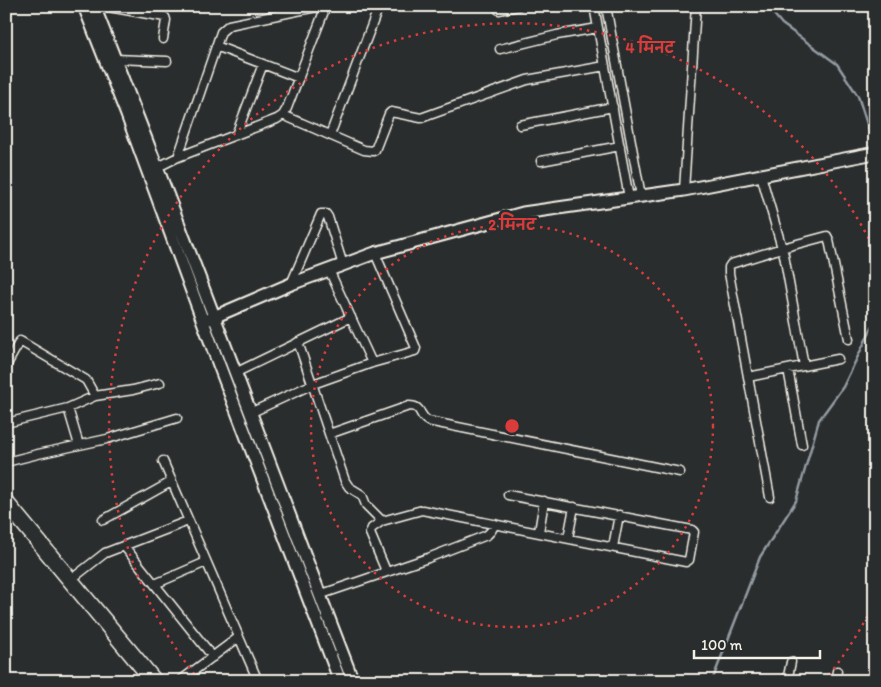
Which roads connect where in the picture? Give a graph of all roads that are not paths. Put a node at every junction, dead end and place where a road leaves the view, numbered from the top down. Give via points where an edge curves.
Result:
1 (84, 6) edge
2 (94, 6) edge
3 (103, 6) edge
4 (321, 6) edge
5 (326, 6) edge
6 (379, 6) edge
7 (518, 6) edge
8 (594, 6) edge
9 (606, 6) edge
10 (696, 6) edge
11 (283, 10) edge
12 (499, 10) dead end
13 (598, 28) junction
14 (163, 39) dead end
15 (216, 46) junction
16 (500, 49) dead end
17 (115, 59) junction
18 (166, 62) dead end
19 (263, 64) junction
20 (605, 66) junction
21 (298, 78) junction
22 (621, 88) junction
23 (609, 90) junction
24 (612, 107) junction
25 (283, 115) junction
26 (520, 125) dead end
27 (236, 135) junction
28 (330, 135) junction
29 (620, 146) junction
30 (875, 153) edge
31 (178, 157) junction
32 (541, 161) dead end
33 (158, 167) junction
34 (761, 175) junction
35 (677, 191) junction
36 (635, 197) junction
37 (782, 248) junction
38 (376, 252) junction
39 (343, 265) junction
40 (329, 270) junction
41 (291, 284) junction
42 (215, 316) junction
43 (351, 317) junction
44 (203, 322) junction
45 (849, 339) dead end
46 (298, 342) junction
47 (838, 359) dead end
48 (372, 363) junction
49 (6, 366) edge
50 (804, 366) junction
51 (788, 368) junction
52 (234, 373) junction
53 (748, 376) junction
54 (160, 382) dead end
55 (313, 384) junction
56 (95, 396) junction
57 (68, 408) junction
58 (250, 413) junction
59 (177, 418) dead end
60 (6, 423) edge
61 (329, 434) junction
62 (79, 445) junction
63 (802, 445) dead end
64 (163, 461) dead end
65 (6, 462) edge
66 (680, 472) dead end
67 (171, 482) junction
68 (508, 495) dead end
69 (6, 497) edge
70 (770, 497) dead end
71 (544, 501) junction
72 (574, 507) junction
73 (6, 508) edge
74 (619, 515) junction
75 (104, 520) dead end
76 (188, 521) junction
77 (382, 521) junction
78 (495, 524) junction
79 (539, 532) junction
80 (568, 538) junction
81 (124, 546) junction
82 (613, 547) junction
83 (206, 562) junction
84 (386, 572) junction
85 (73, 578) junction
86 (155, 584) junction
87 (319, 594) junction
88 (239, 638) junction
89 (213, 656) junction
90 (791, 662) dead end
91 (837, 671) dead end
92 (149, 681) edge
93 (159, 681) edge
94 (180, 681) edge
95 (258, 681) edge
96 (340, 681) edge
97 (352, 681) edge
98 (787, 681) edge
99 (835, 681) edge

1 - 44 main road
2 - 17 main road
3 - 14 street via 165,17
4 - 11 street
5 - 21 street
6 - 28 street
7 - 12 street
8 - 13 street
9 - 22 street
10 - 35 street
11 - 15 street via 229,25
13 - 16 street
13 - 20 street
15 - 19 street
15 - 31 street
17 - 18 street
17 - 33 main road
19 - 21 street
19 - 27 street
20 - 23 street
20 - 28 street via 527,80 421,118 391,112 373,151
21 - 25 street
22 - 23 street
22 - 36 street
23 - 24 street
24 - 26 street
24 - 29 street
25 - 27 street
25 - 28 street
27 - 31 street
29 - 32 street
29 - 36 street
30 - 34 main road
31 - 33 street
33 - 42 main road
34 - 35 main road
34 - 37 street
35 - 36 main road
36 - 38 main road via 523,213
37 - 45 street via 824,236 828,238
37 - 50 street
37 - 53 street via 729,267
38 - 39 main road
38 - 48 street via 416,348 413,353
39 - 40 main road
39 - 41 street via 328,217 321,214
40 - 41 main road
40 - 43 street
41 - 42 main road
42 - 44 main road
42 - 52 main road
43 - 46 street
43 - 48 street
44 - 96 main road
46 - 52 street
46 - 55 street
47 - 50 street
48 - 55 street
49 - 56 street via 20,341 86,380
50 - 51 street
51 - 53 street
51 - 63 street
52 - 58 main road
53 - 70 street
54 - 56 street
55 - 58 street
55 - 61 street
56 - 57 street
57 - 60 street
57 - 62 street
58 - 87 main road
59 - 62 street
61 - 66 street via 414,406 428,421
61 - 77 street via 347,484 362,495 366,505
62 - 65 street
64 - 67 street
67 - 75 street
67 - 76 street
68 - 71 street
69 - 85 street
71 - 72 street
71 - 79 street
72 - 74 street
72 - 80 street
73 - 92 street
74 - 82 street
74 - 82 street via 692,530 689,560
76 - 81 street
76 - 83 street
77 - 78 street via 422,510
77 - 84 street via 370,533
78 - 79 street
78 - 84 street via 487,535
79 - 80 street
80 - 82 street
81 - 85 street via 103,555
81 - 86 street
83 - 86 street
83 - 88 street
84 - 87 street
85 - 93 street
86 - 89 street
87 - 97 main road
88 - 89 street
88 - 95 street
89 - 94 street
90 - 98 street
91 - 99 street

